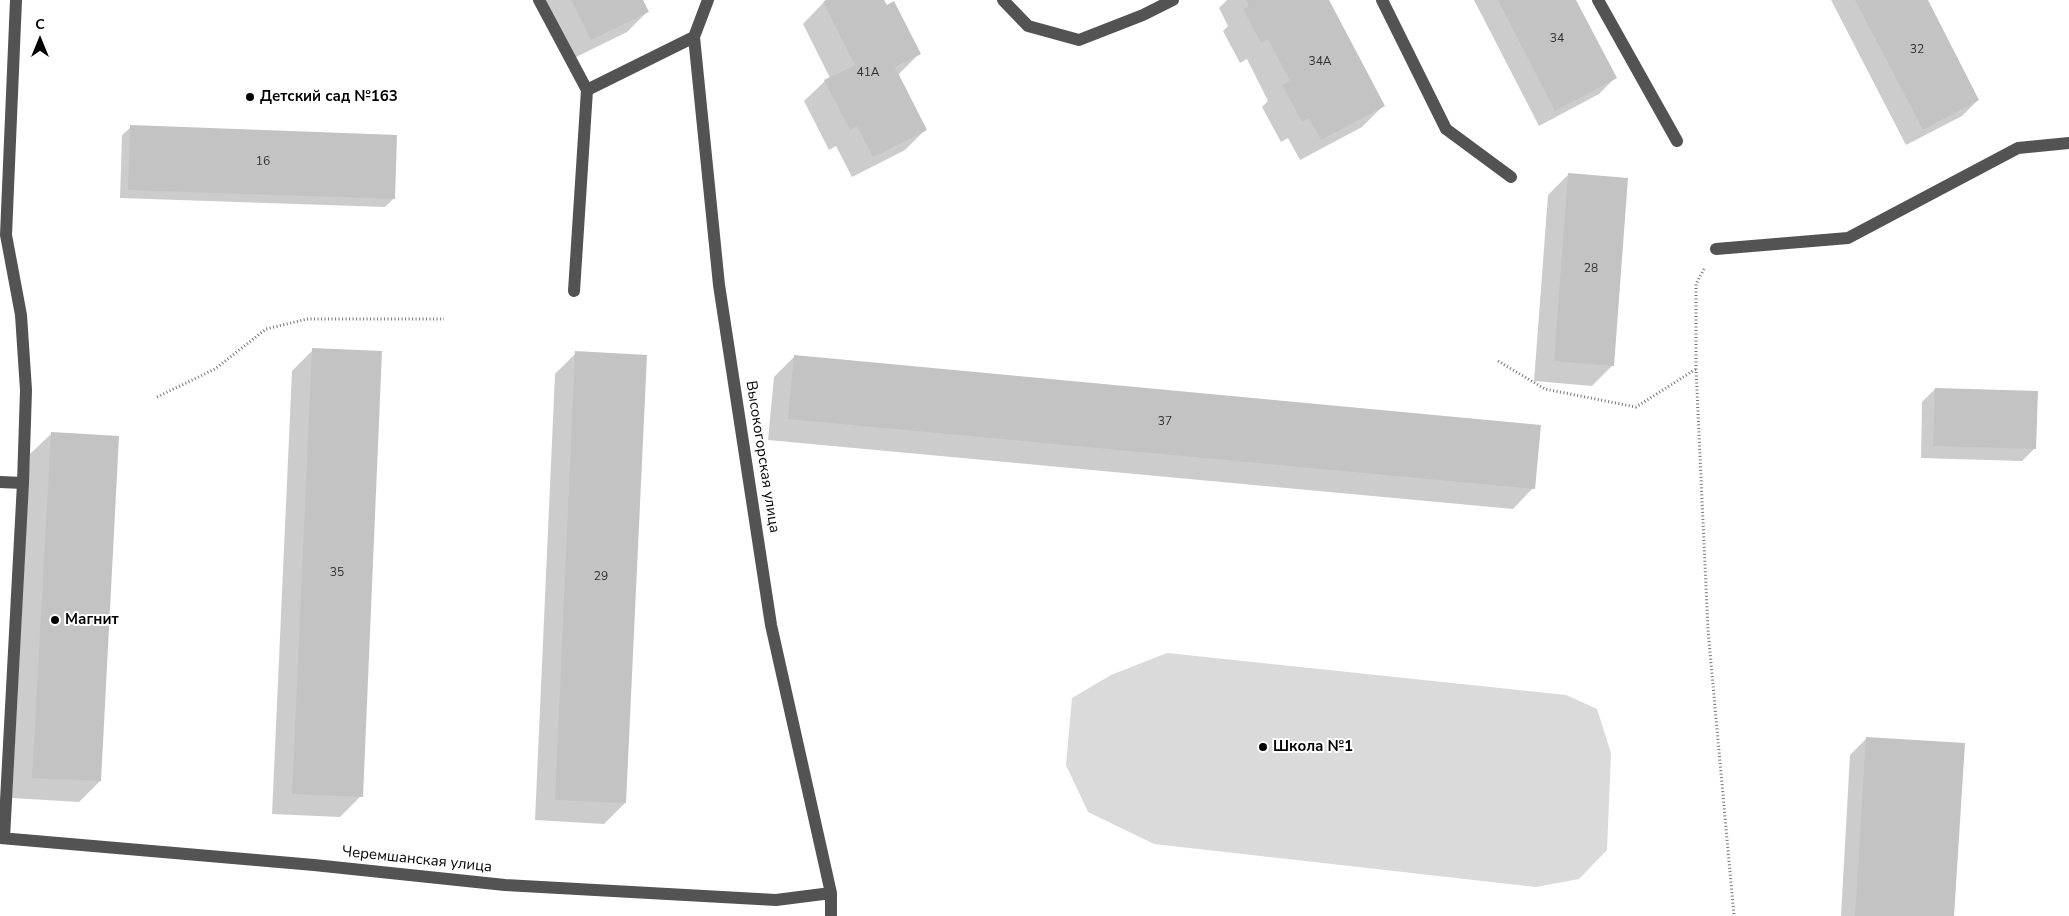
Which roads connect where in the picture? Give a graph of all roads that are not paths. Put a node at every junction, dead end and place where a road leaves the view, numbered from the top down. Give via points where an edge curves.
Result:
1 (16, 0) edge
2 (539, 0) edge
3 (708, 0) edge
4 (1003, 0) edge
5 (1173, 0) edge
6 (1382, 0) edge
7 (1598, 0) edge
8 (694, 37) junction
9 (586, 90) junction
10 (1677, 141) dead end
11 (2069, 143) edge
12 (1511, 176) dead end
13 (1716, 249) road end
14 (574, 291) dead end
15 (0, 482) edge
16 (23, 483) junction
17 (2, 838) edge
18 (831, 893) junction
19 (831, 916) edge

1 - 16 street via 6,235 21,314 26,390
2 - 9 street
3 - 8 street, Высокогорская улица
4 - 5 street via 1028,26 1079,40
6 - 12 street via 1446,129
7 - 10 street
8 - 9 street
8 - 18 street, Высокогорская улица via 719,285 771,625
9 - 14 street
11 - 13 street via 2018,148 1848,238
15 - 16 street
16 - 17 street
17 - 18 street, Черемшанская улица via 505,885 776,900
18 - 19 street, Высокогорская улица

